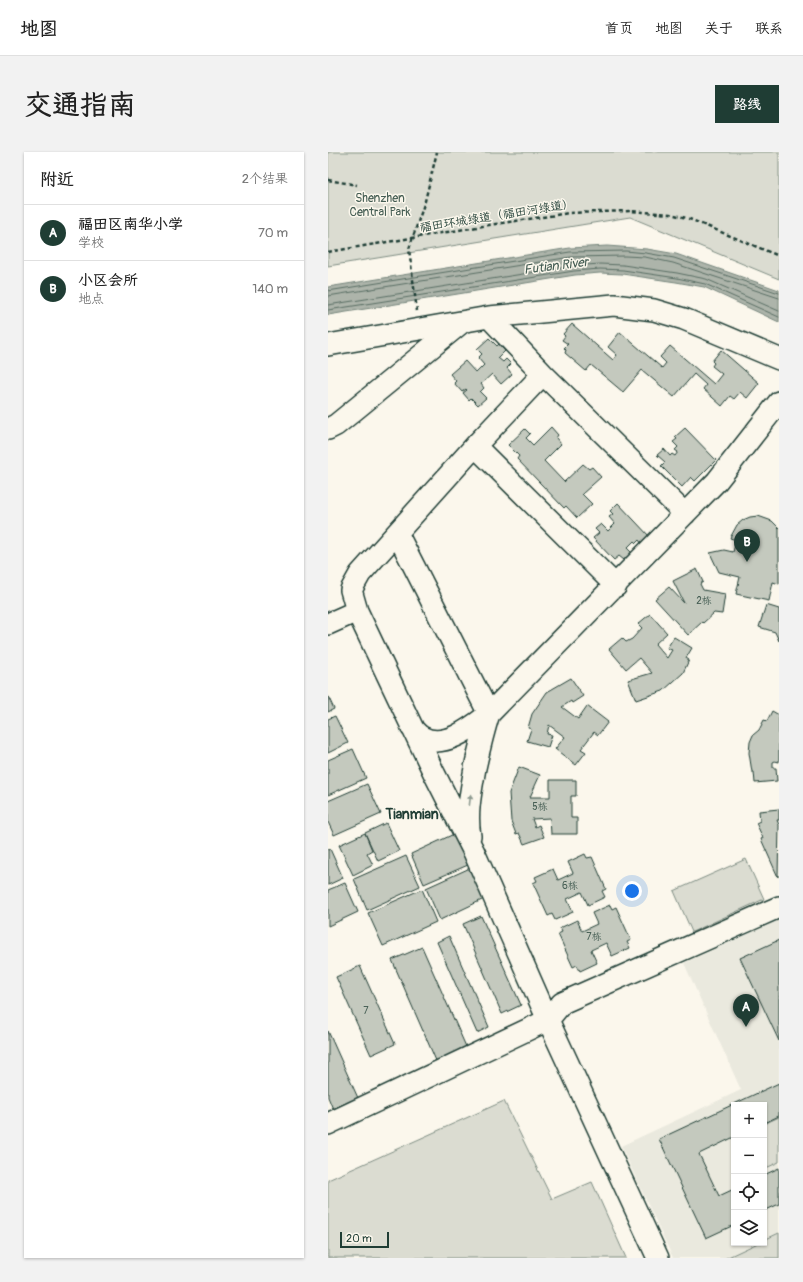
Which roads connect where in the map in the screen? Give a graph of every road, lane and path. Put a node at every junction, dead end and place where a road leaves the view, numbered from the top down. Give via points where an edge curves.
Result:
1 (437, 152) edge
2 (328, 180) edge
3 (357, 185) dead end
4 (413, 238) junction
5 (328, 252) edge
6 (779, 256) edge
7 (418, 314) dead end
8 (489, 317) junction
9 (463, 321) junction
10 (328, 345) edge
11 (779, 359) edge
12 (543, 374) junction
13 (779, 402) edge
14 (328, 428) edge
15 (476, 446) junction
16 (685, 514) junction
17 (397, 533) junction
18 (616, 586) junction
19 (357, 611) junction
20 (328, 624) edge
21 (490, 714) junction
22 (412, 728) junction
23 (445, 739) junction
24 (476, 767) junction
25 (434, 773) junction
26 (474, 852) junction
27 (779, 907) edge
28 (548, 1020) junction
29 (328, 1124) edge
30 (658, 1258) edge

1 - 4 path
2 - 3 path
4 - 5 path, 福田环城绿道（福田河绿道）
4 - 6 path, 福田环城绿道（福田河绿道） via 568,213 630,210 687,218
4 - 7 path via 409,248
8 - 9 street
8 - 11 street via 614,305 654,310 684,319
8 - 12 street
9 - 10 street
9 - 14 street
12 - 15 street
12 - 16 street
13 - 16 street via 717,481
15 - 17 street
15 - 18 street
16 - 18 street
17 - 19 street via 360,574 351,590
17 - 21 street
18 - 21 street
19 - 20 street
19 - 22 street
21 - 23 street via 467,730
21 - 24 street
22 - 23 street via 428,740
22 - 25 street
23 - 24 street via 460,739 472,747 477,760
23 - 25 street via 434,747 431,767
24 - 25 street via 467,780 453,784 439,779
26 -> 24 street via 468,818
25 - 26 street
26 - 28 street
27 - 28 street via 562,1003
28 - 29 street
28 - 30 street

